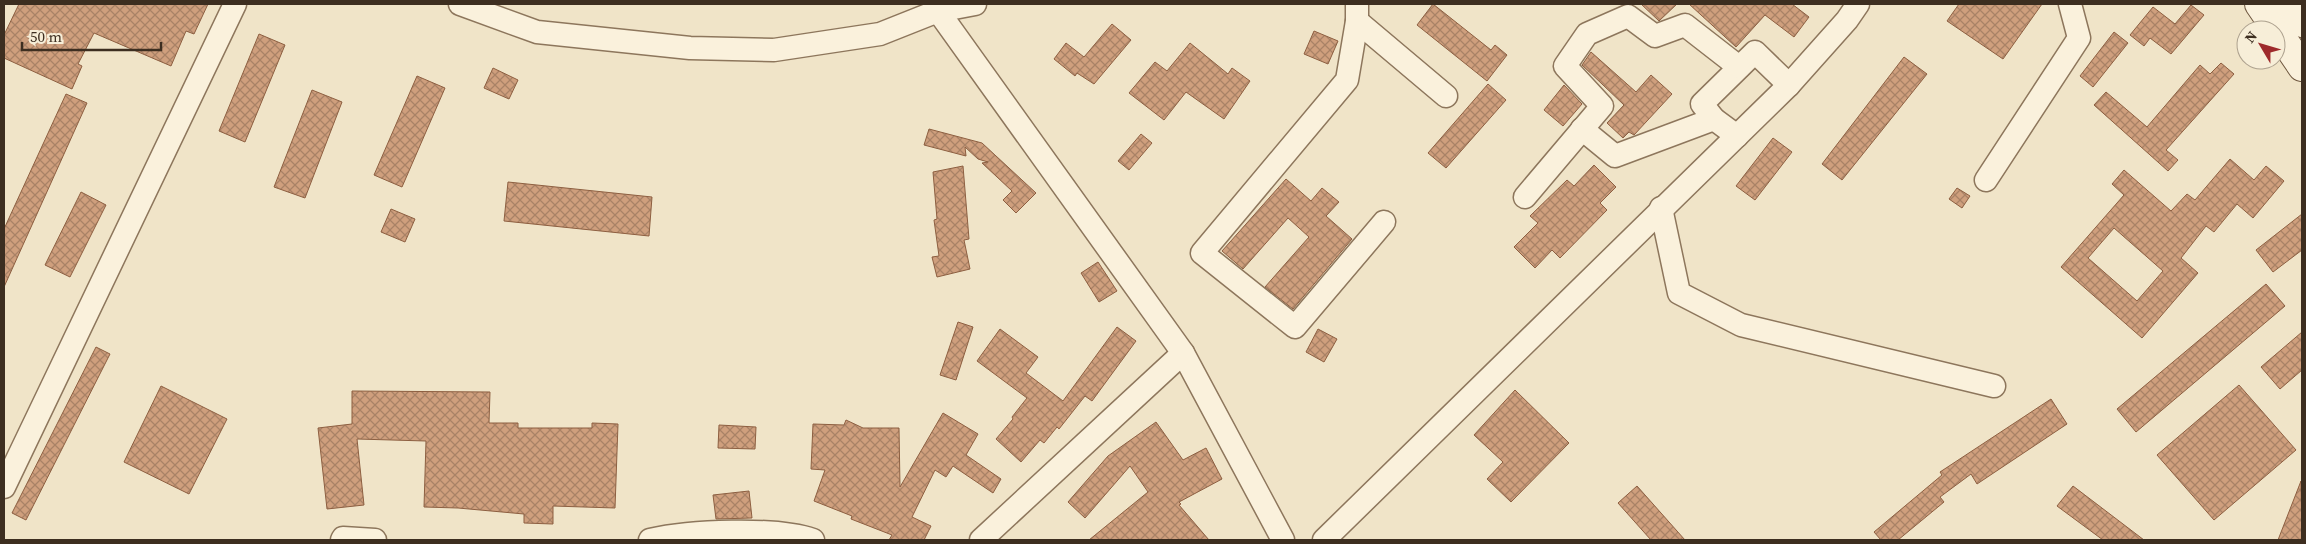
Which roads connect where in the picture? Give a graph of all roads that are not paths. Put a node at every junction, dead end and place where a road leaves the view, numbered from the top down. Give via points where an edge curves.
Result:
1 (235, 4) edge
2 (460, 4) edge
3 (975, 4) edge
4 (1858, 4) edge
5 (2070, 4) edge
6 (2259, 4) edge
7 (2289, 4) edge
8 (938, 11) junction
9 (1357, 13) edge
10 (2302, 23) edge
11 (1739, 67) junction
12 (2302, 67) edge
13 (1789, 85) junction
14 (1446, 96) dead end
15 (1714, 119) junction
16 (1582, 129) junction
17 (1737, 136) junction
18 (1986, 180) dead end
19 (1525, 197) dead end
20 (1661, 208) junction
21 (1384, 222) dead end
22 (1183, 353) junction
23 (1994, 386) dead end
24 (4, 487) edge
25 (342, 540) edge
26 (375, 540) edge
27 (650, 540) edge
28 (813, 540) edge
29 (981, 540) edge
30 (1284, 540) edge
31 (1324, 540) edge

1 - 24 street
2 - 8 street via 537,32 690,48 774,50 880,34
3 - 8 street
4 - 13 street
5 - 18 street via 2080,38
6 - 12 main road
7 - 10 main road
8 - 22 street
9 - 14 street
9 - 21 street via 1347,80 1202,253 1295,327
11 - 13 street via 1755,52
11 - 15 street via 1702,104
11 - 16 street via 1685,25 1655,36 1628,16 1588,34 1565,66 1602,106
13 - 17 street
15 - 16 street via 1615,156
15 - 17 street
16 - 19 street
17 - 20 street
20 - 23 street via 1679,292 1740,325
20 - 31 street
22 - 29 street
22 - 30 street
25 - 26 street
27 - 28 street via 668,536 761,532

